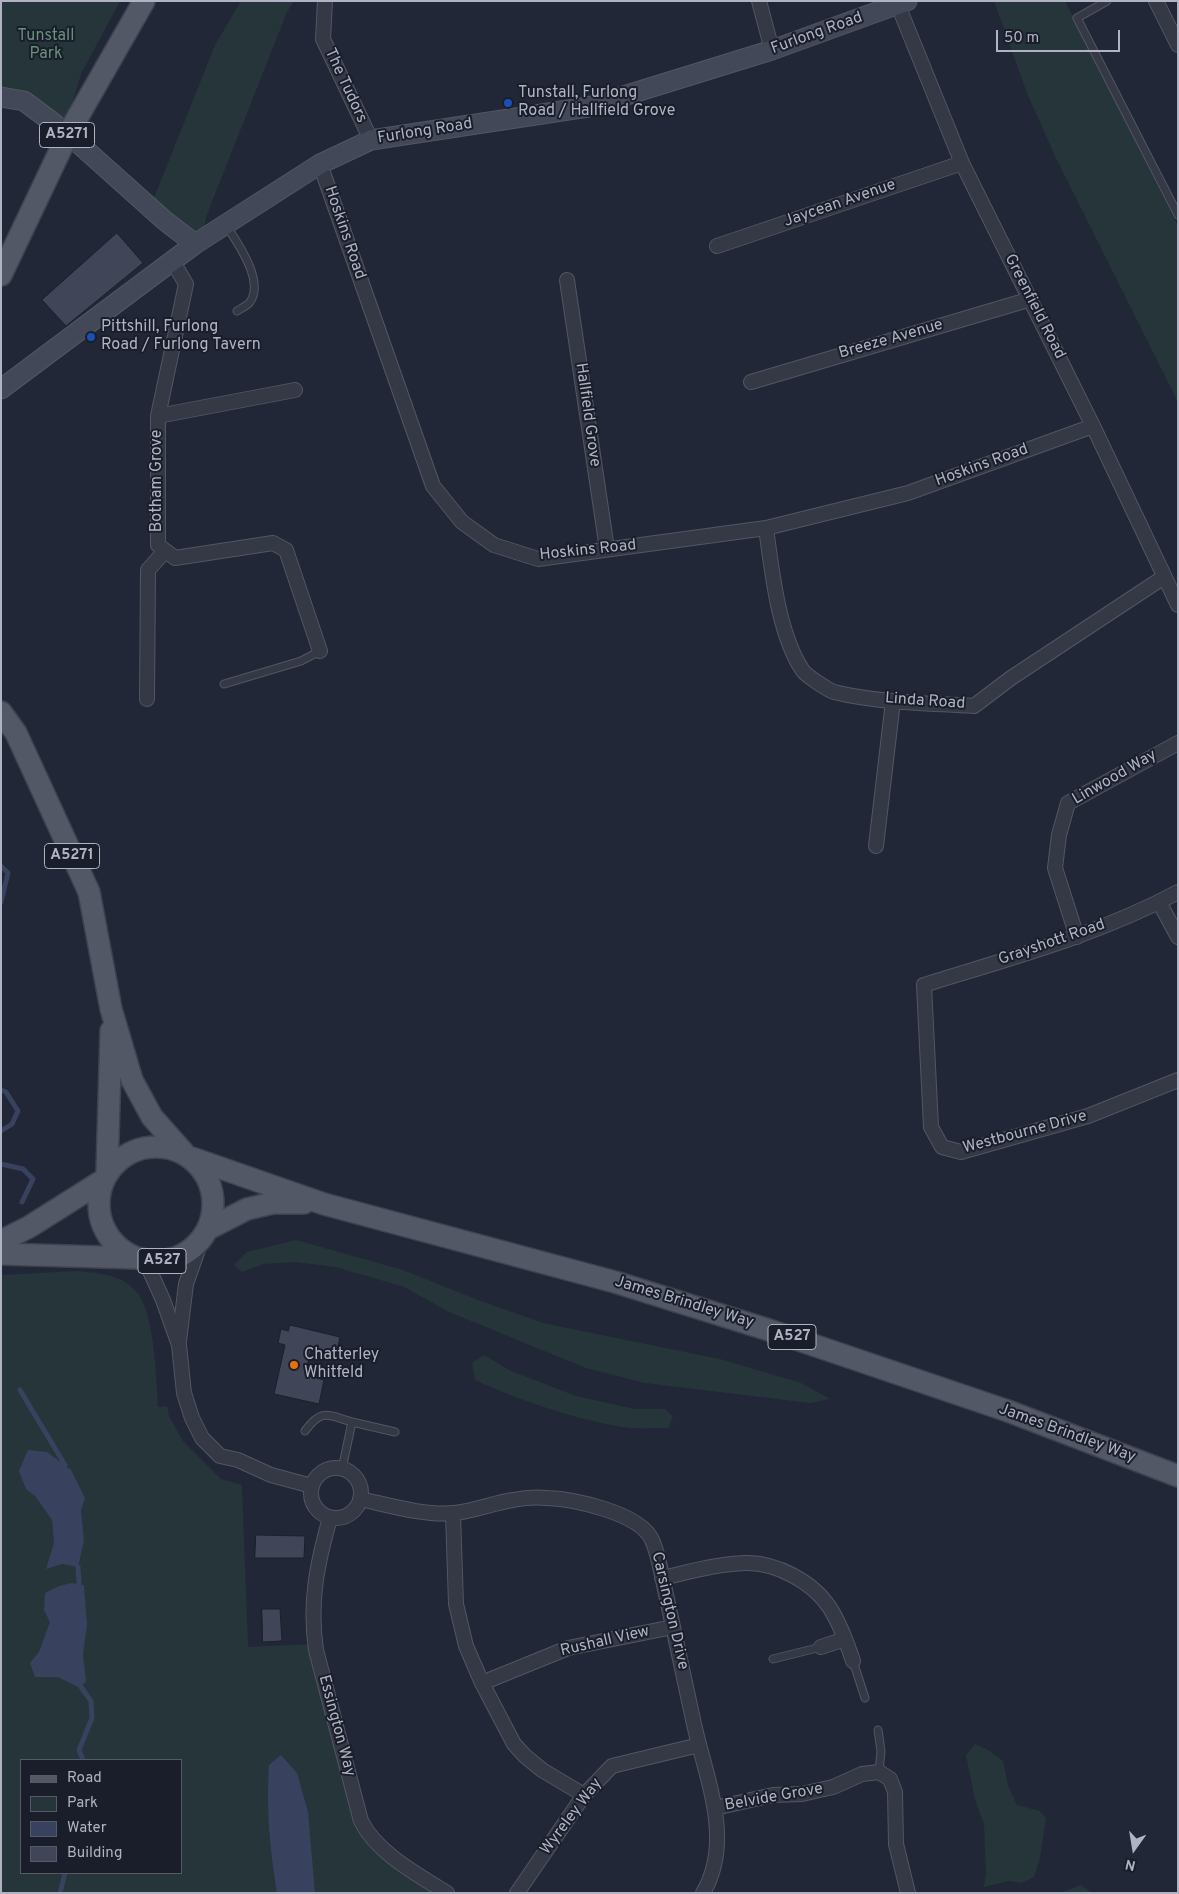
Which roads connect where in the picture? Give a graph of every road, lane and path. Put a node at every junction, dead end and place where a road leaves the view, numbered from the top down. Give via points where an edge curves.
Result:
1 (144, 1) edge
2 (325, 1) edge
3 (759, 1) edge
4 (1106, 1) edge
5 (1156, 1) edge
6 (902, 3) edge
7 (1178, 45) edge
8 (772, 50) junction
9 (1, 96) edge
10 (68, 134) junction
11 (370, 140) junction
12 (962, 163) junction
13 (320, 164) junction
14 (1178, 215) edge
15 (226, 224) junction
16 (195, 244) junction
17 (717, 246) dead end
18 (173, 262) junction
19 (1, 275) edge
20 (567, 280) dead end
21 (1031, 299) junction
22 (237, 312) dead end
23 (750, 382) dead end
24 (1, 389) edge
25 (295, 390) dead end
26 (158, 416) junction
27 (1093, 426) junction
28 (766, 528) junction
29 (607, 549) junction
30 (165, 551) junction
31 (1164, 576) junction
32 (1178, 605) edge
33 (320, 651) joint
34 (224, 684) dead end
35 (147, 699) dead end
36 (893, 701) junction
37 (2, 713) edge
38 (1178, 743) edge
39 (876, 846) dead end
40 (1178, 892) edge
41 (1159, 902) junction
42 (1178, 936) edge
43 (1077, 937) junction
44 (924, 985) joint
45 (111, 1009) junction
46 (1178, 1080) edge
47 (188, 1156) junction
48 (105, 1177) junction
49 (324, 1204) junction
50 (205, 1233) junction
51 (1, 1241) edge
52 (1, 1254) edge
53 (140, 1259) junction
54 (179, 1344) junction
55 (352, 1422) junction
56 (304, 1430) dead end
57 (395, 1432) dead end
58 (342, 1469) junction
59 (1178, 1476) edge
60 (312, 1486) junction
61 (360, 1499) junction
62 (453, 1514) junction
63 (330, 1518) junction
64 (662, 1578) junction
65 (673, 1627) junction
66 (845, 1639) junction
67 (821, 1647) joint
68 (773, 1659) dead end
69 (853, 1661) joint
70 (482, 1683) junction
71 (866, 1698) dead end
72 (878, 1730) dead end
73 (699, 1745) junction
74 (879, 1772) junction
75 (584, 1795) junction
76 (715, 1808) junction
77 (447, 1893) edge
78 (517, 1893) edge
79 (703, 1893) edge
80 (908, 1893) edge

1 - 10 main road, A5271
2 - 11 street, The Tudors via 323,39
3 - 8 street
4 - 14 lane via 1077,18
5 - 7 street
6 - 8 street, Furlong Road
6 - 12 street, Greenfield Road
8 - 11 street, Furlong Road via 588,107
9 - 10 street via 24,101
10 - 16 street
10 - 19 main road, A5271
11 - 13 street, Furlong Road
12 - 17 street, Jaycean Avenue
12 - 21 street, Greenfield Road
13 - 15 street, Furlong Road
13 - 29 street, Hoskins Road via 434,486 462,522 494,545 538,559
15 - 16 street, Furlong Road
15 - 22 lane via 242,249 254,285 250,302
16 - 18 street, Furlong Road
18 - 24 street, Furlong Road
18 - 26 street via 186,284
20 - 29 street, Hallfield Grove
21 - 23 street, Breeze Avenue
21 - 27 street, Greenfield Road
25 - 26 street
26 - 30 street, Botham Grove via 158,546
27 - 28 street, Hoskins Road via 908,493
27 - 31 street, Greenfield Road
28 - 29 street, Hoskins Road
28 - 36 street, Linda Road via 774,586 788,642 804,672 832,691
30 - 33 street, Botham Grove via 175,558 273,543 286,550
30 - 35 street via 148,570
31 - 32 street, Greenfield Road
31 - 36 street, Linda Road via 974,706
33 - 34 lane via 301,662
36 - 39 street
37 - 45 main road, A5271 via 16,733 89,892
38 - 43 street, Linwood Way via 1068,803 1059,835 1055,868
40 - 41 street, Grayshott Road
41 - 42 street
41 - 43 street, Grayshott Road
43 - 44 street, Grayshott Road
44 - 46 street, Westbourne Drive via 931,1127 942,1147 961,1152 1088,1116
45 - 47 main road, A5271 via 132,1080 152,1117
45 - 48 main road, A5271
47 - 48 main road, A527 via 169,1147 150,1146 131,1151 114,1163
47 - 49 main road, James Brindley Way / A527
47 - 50 main road via 204,1172 213,1194 213,1213
48 - 51 main road, A527 via 29,1227
48 - 53 main road, A527 via 98,1205 102,1226 123,1251
49 - 50 main road, James Brindley Way / A527 via 273,1203 247,1209
49 - 59 main road, James Brindley Way / A527 via 615,1282 770,1330 957,1393
50 - 53 main road, A527 via 188,1252 169,1260
50 - 54 street via 186,1284
52 - 53 main road, A527
53 - 54 street via 163,1300
54 - 60 street via 184,1393 202,1438 220,1456
55 - 56 lane via 325,1414 314,1419
55 - 57 lane
55 - 58 lane
58 - 60 street via 324,1471
58 - 61 street via 357,1480 361,1489
60 - 63 street via 313,1505
61 - 62 street, Carsington Drive via 424,1512
61 - 63 street via 355,1510 347,1516
62 - 64 street, Carsington Drive via 513,1500 547,1498 613,1511 635,1521 652,1539
62 - 70 street via 456,1604 466,1646
63 - 77 street, Essington Way via 321,1550 313,1624 316,1650 361,1821 378,1846
64 - 65 street, Carsington Drive
64 - 66 street via 747,1563 775,1568 797,1577 816,1592 830,1608
65 - 70 street, Rushall View via 568,1648
65 - 73 street, Carsington Drive
66 - 67 street
66 - 69 street
67 - 68 lane
69 - 71 lane
70 - 75 street via 514,1744 524,1756
72 - 74 lane
73 - 75 street, Wyreley Way via 612,1766
73 - 76 street, Carsington Drive
74 - 76 street, Belvide Grove via 862,1774 833,1787 773,1795
74 - 80 street via 890,1779 895,1792 896,1844
75 - 78 street, Wyreley Way
76 - 79 street, Carsington Drive via 716,1858

